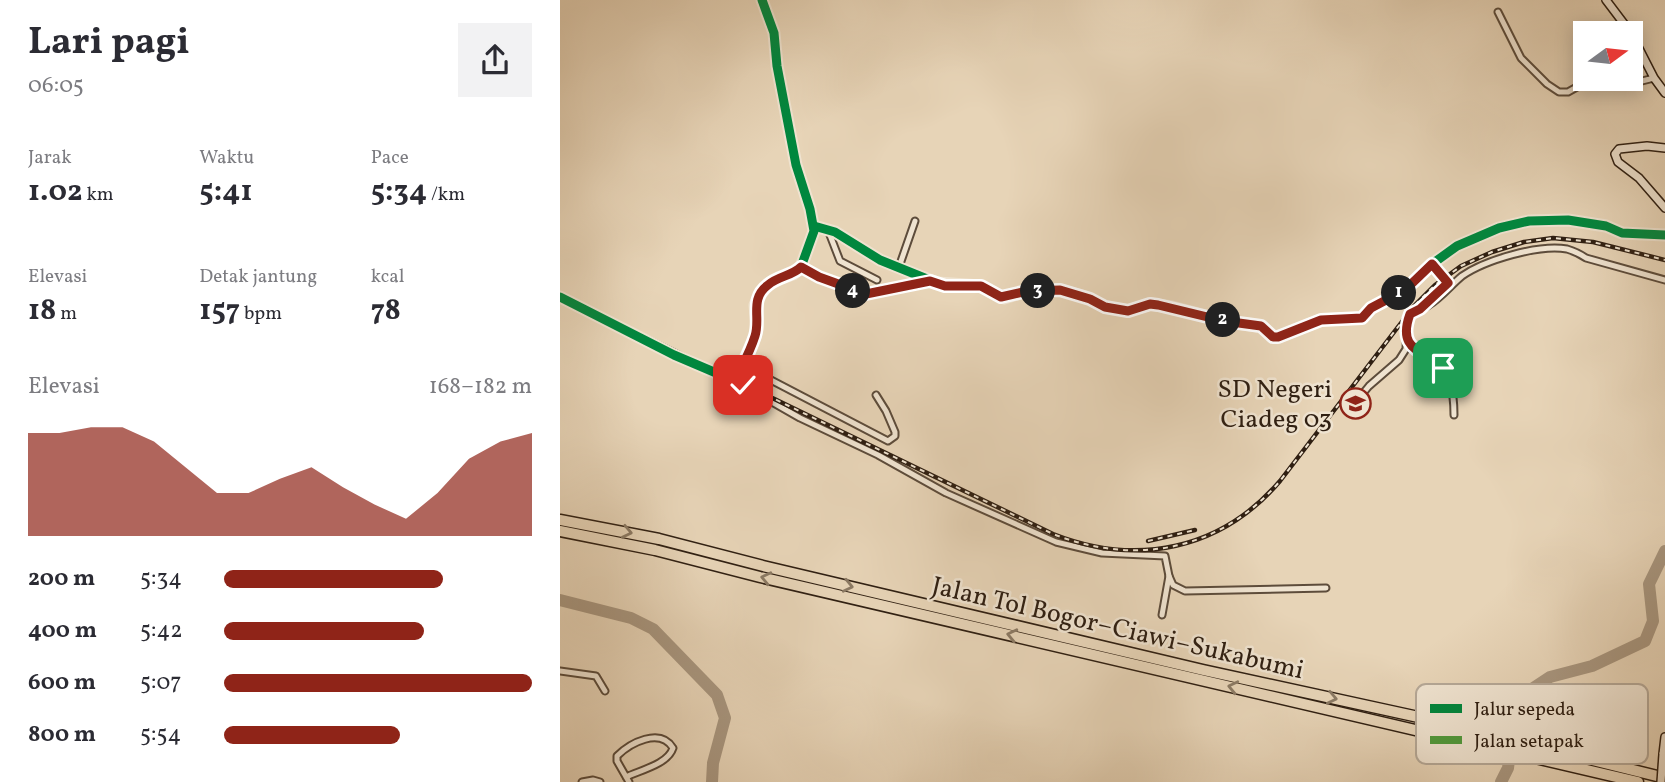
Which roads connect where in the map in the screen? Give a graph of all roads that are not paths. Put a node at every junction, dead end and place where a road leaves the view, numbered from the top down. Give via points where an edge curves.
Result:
1 (762, 0) edge
2 (1606, 0) edge
3 (1498, 12) dead end
4 (1654, 78) junction
5 (1665, 93) edge
6 (1665, 149) edge
7 (1665, 208) edge
8 (915, 221) dead end
9 (814, 226) junction
10 (828, 230) junction
11 (1665, 235) edge
12 (1432, 264) junction
13 (801, 267) junction
14 (900, 267) junction
15 (877, 280) dead end
16 (930, 281) junction
17 (1665, 281) edge
18 (560, 298) edge
19 (1420, 309) junction
20 (1407, 342) junction
21 (742, 365) junction
22 (735, 381) junction
23 (876, 395) dead end
24 (1355, 403) dead end
25 (1454, 415) dead end
26 (560, 520) edge
27 (560, 531) edge
28 (1169, 576) junction
29 (1326, 588) dead end
30 (1162, 615) dead end
31 (560, 671) edge
32 (605, 691) dead end
33 (1416, 716) edge
34 (1416, 728) edge
35 (1665, 737) edge
36 (1663, 754) edge
37 (1575, 764) edge
38 (1587, 764) edge
39 (1633, 777) edge
40 (1665, 778) edge
41 (627, 779) edge
42 (582, 782) edge
43 (600, 782) edge
44 (1661, 782) edge

1 - 9 street via 774,33 796,164
2 - 4 street via 1631,33
3 - 4 street via 1521,58 1559,92 1584,83 1622,86
4 - 5 street
6 - 7 street via 1634,146 1615,154
8 - 14 street
9 - 10 street
9 - 13 street
10 - 14 street
10 - 15 street via 840,261
11 - 12 street via 1622,233 1584,221 1529,221 1457,246
12 - 16 street via 1405,290 1362,318 1321,320 1278,337 1264,327 1167,306 1150,304 1128,311 1060,290 1001,297 981,286 945,286
12 - 19 street, bridge via 1448,283
13 - 16 street via 866,294
13 - 21 street via 769,284 760,295 755,305 756,331
14 - 16 street
17 - 19 street via 1564,248 1549,249 1477,268
18 - 22 street
19 - 20 street via 1410,314
20 - 24 street via 1399,360
20 - 25 street via 1443,368 1454,397
21 - 22 street
21 - 23 street via 888,441 895,432
22 - 28 street via 946,493 1056,542 1113,555 1162,554
26 -> 33 highway, Jalan Tol Bogor–Ciawi–Sukabumi via 659,539
34 -> 27 highway, Jalan Tol Bogor–Ciawi–Sukabumi
28 - 29 street via 1173,585 1185,591
28 - 30 street
31 - 32 street via 596,676
35 - 36 street
36 - 44 street, bridge
39 -> 37 highway, Jalan Tol Bogor–Ciawi–Sukabumi
38 -> 39 highway, Jalan Tol Bogor–Ciawi–Sukabumi
39 - 40 highway, Jalan Tol Bogor–Ciawi–Sukabumi
41 - 41 street via 664,760 672,753 670,743 651,738 622,751 617,761
42 - 43 street

